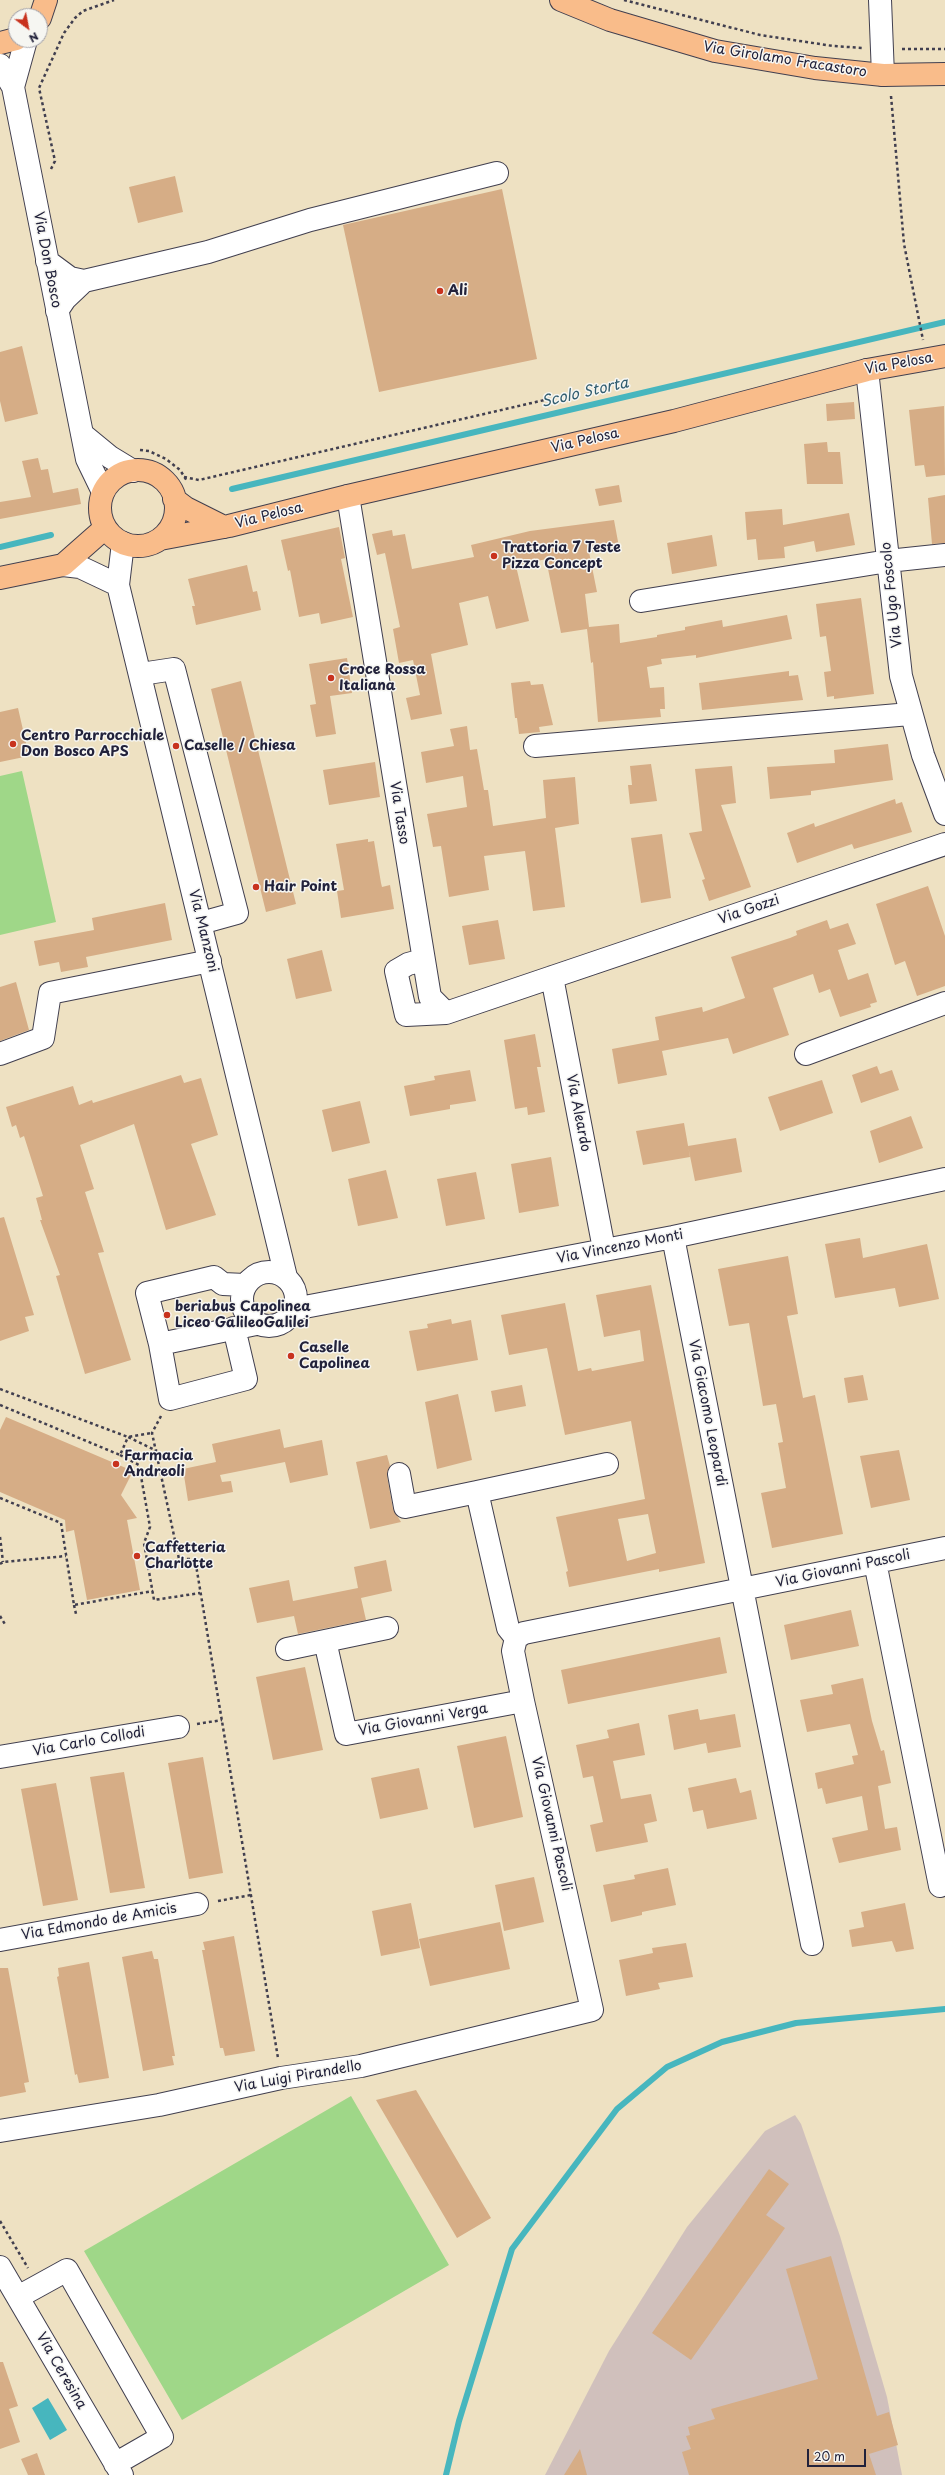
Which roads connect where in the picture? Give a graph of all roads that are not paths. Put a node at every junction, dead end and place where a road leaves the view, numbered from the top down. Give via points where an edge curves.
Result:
1 (561, 0) edge
2 (880, 0) edge
3 (24, 48) edge
4 (0, 64) edge
5 (945, 74) edge
6 (887, 75) junction
7 (13, 87) junction
8 (497, 173) dead end
9 (48, 261) junction
10 (84, 280) junction
11 (57, 311) junction
12 (945, 356) edge
13 (867, 370) junction
14 (82, 434) junction
15 (135, 460) junction
16 (103, 492) junction
17 (348, 496) junction
18 (174, 499) junction
19 (224, 526) junction
20 (105, 528) junction
21 (160, 539) junction
22 (123, 543) junction
23 (945, 555) edge
24 (888, 561) junction
25 (63, 565) junction
26 (0, 578) edge
27 (118, 585) junction
28 (642, 601) dead end
29 (141, 674) junction
30 (910, 714) junction
31 (535, 746) dead end
32 (945, 814) edge
33 (945, 844) edge
34 (201, 923) junction
35 (210, 960) junction
36 (423, 960) junction
37 (552, 977) junction
38 (945, 1003) edge
39 (446, 1013) junction
40 (0, 1054) edge
41 (806, 1054) dead end
42 (945, 1179) edge
43 (673, 1237) junction
44 (278, 1243) junction
45 (604, 1249) junction
46 (286, 1277) junction
47 (250, 1280) junction
48 (294, 1309) junction
49 (256, 1324) junction
50 (234, 1328) junction
51 (160, 1344) junction
52 (607, 1464) dead end
53 (399, 1474) dead end
54 (477, 1492) junction
55 (945, 1548) edge
56 (875, 1562) junction
57 (741, 1590) junction
58 (387, 1628) dead end
59 (516, 1638) junction
60 (325, 1641) junction
61 (287, 1649) dead end
62 (523, 1701) junction
63 (178, 1727) road end
64 (0, 1757) edge
65 (940, 1886) dead end
66 (197, 1904) road end
67 (0, 1940) edge
68 (812, 1944) dead end
69 (592, 2010) joint
70 (0, 2132) edge
71 (0, 2268) edge
72 (18, 2297) junction
73 (118, 2469) edge

1 - 6 main road, Via Girolamo Fracastoro via 610,20 716,51 816,68
2 - 6 street via 882,49
3 - 7 street, Via Don Bosco
4 - 7 street, Via Don Bosco
5 - 6 main road, Via Girolamo Fracastoro
7 - 9 street, Via Don Bosco
8 - 10 street via 310,220 208,252
9 - 10 street via 70,278
9 - 11 street, Via Don Bosco
10 - 11 street
11 - 14 street, Via Don Bosco
12 - 13 main road, Via Pelosa
13 - 17 main road, Via Pelosa via 674,421
13 - 24 street, Via Ugo Foscolo
14 - 15 street via 110,458
14 - 16 street, Via Don Bosco via 87,459
15 - 16 main road
15 - 18 main road via 163,480
16 - 20 main road via 100,517
17 - 19 main road, Via Pelosa
17 - 36 street, Via Tasso
18 - 19 main road via 186,508
18 - 21 main road via 176,510 173,521
19 - 21 main road, Via Pelosa
20 - 22 main road
20 - 25 main road
21 - 22 main road via 148,545 135,546
22 - 27 street
23 - 24 street
24 - 28 street
24 - 30 street, Via Ugo Foscolo via 901,676
25 - 26 main road
25 - 27 street via 80,568
27 - 29 street, Via Manzoni
29 - 34 street, Via Manzoni
29 - 34 street via 174,668 237,913
30 - 31 street
30 - 32 street, Via Ugo Foscolo
33 - 37 street, Via Gozzi
34 - 35 street, Via Manzoni
35 - 40 street via 50,993 43,1038
35 - 44 street, Via Manzoni
36 - 39 street, Via Tasso via 430,997
36 - 39 street via 396,971 406,1015
37 - 39 street
37 - 45 street, Via Aleardo
38 - 41 street
42 - 43 street, Via Vincenzo Monti
43 - 45 street, Via Vincenzo Monti
43 - 57 street, Via Giacomo Leopardi
44 - 46 street, Via Manzoni
44 - 47 street
45 - 48 street, Via Vincenzo Monti
46 - 47 street via 271,1271
46 - 48 street via 295,1292
47 - 49 street via 242,1293 244,1311
47 - 51 street via 223,1284 214,1277 147,1293
48 - 49 street via 283,1323 270,1326
49 - 50 street
50 - 51 street
50 - 51 street via 246,1379 170,1399
52 - 54 street
53 - 54 street via 406,1507
54 - 59 street via 508,1628
55 - 56 street, Via Giovanni Pascoli
56 - 57 street, Via Giovanni Pascoli
56 - 65 street
57 - 59 street, Via Giovanni Pascoli via 524,1633
57 - 68 street
58 - 60 street
59 - 62 street, Via Giovanni Pascoli via 513,1651
60 - 61 street
60 - 62 street, Via Giovanni Verga via 346,1734
62 - 69 street, Via Giovanni Pascoli
63 - 64 street, Via Carlo Collodi
66 - 67 street, Via Edmondo de Amicis
69 - 70 street, Via Luigi Pirandello via 366,2065 281,2078 158,2105
71 - 72 street, Via Ceresina
72 - 73 street, Via Ceresina
72 - 73 street via 67,2270 162,2437

